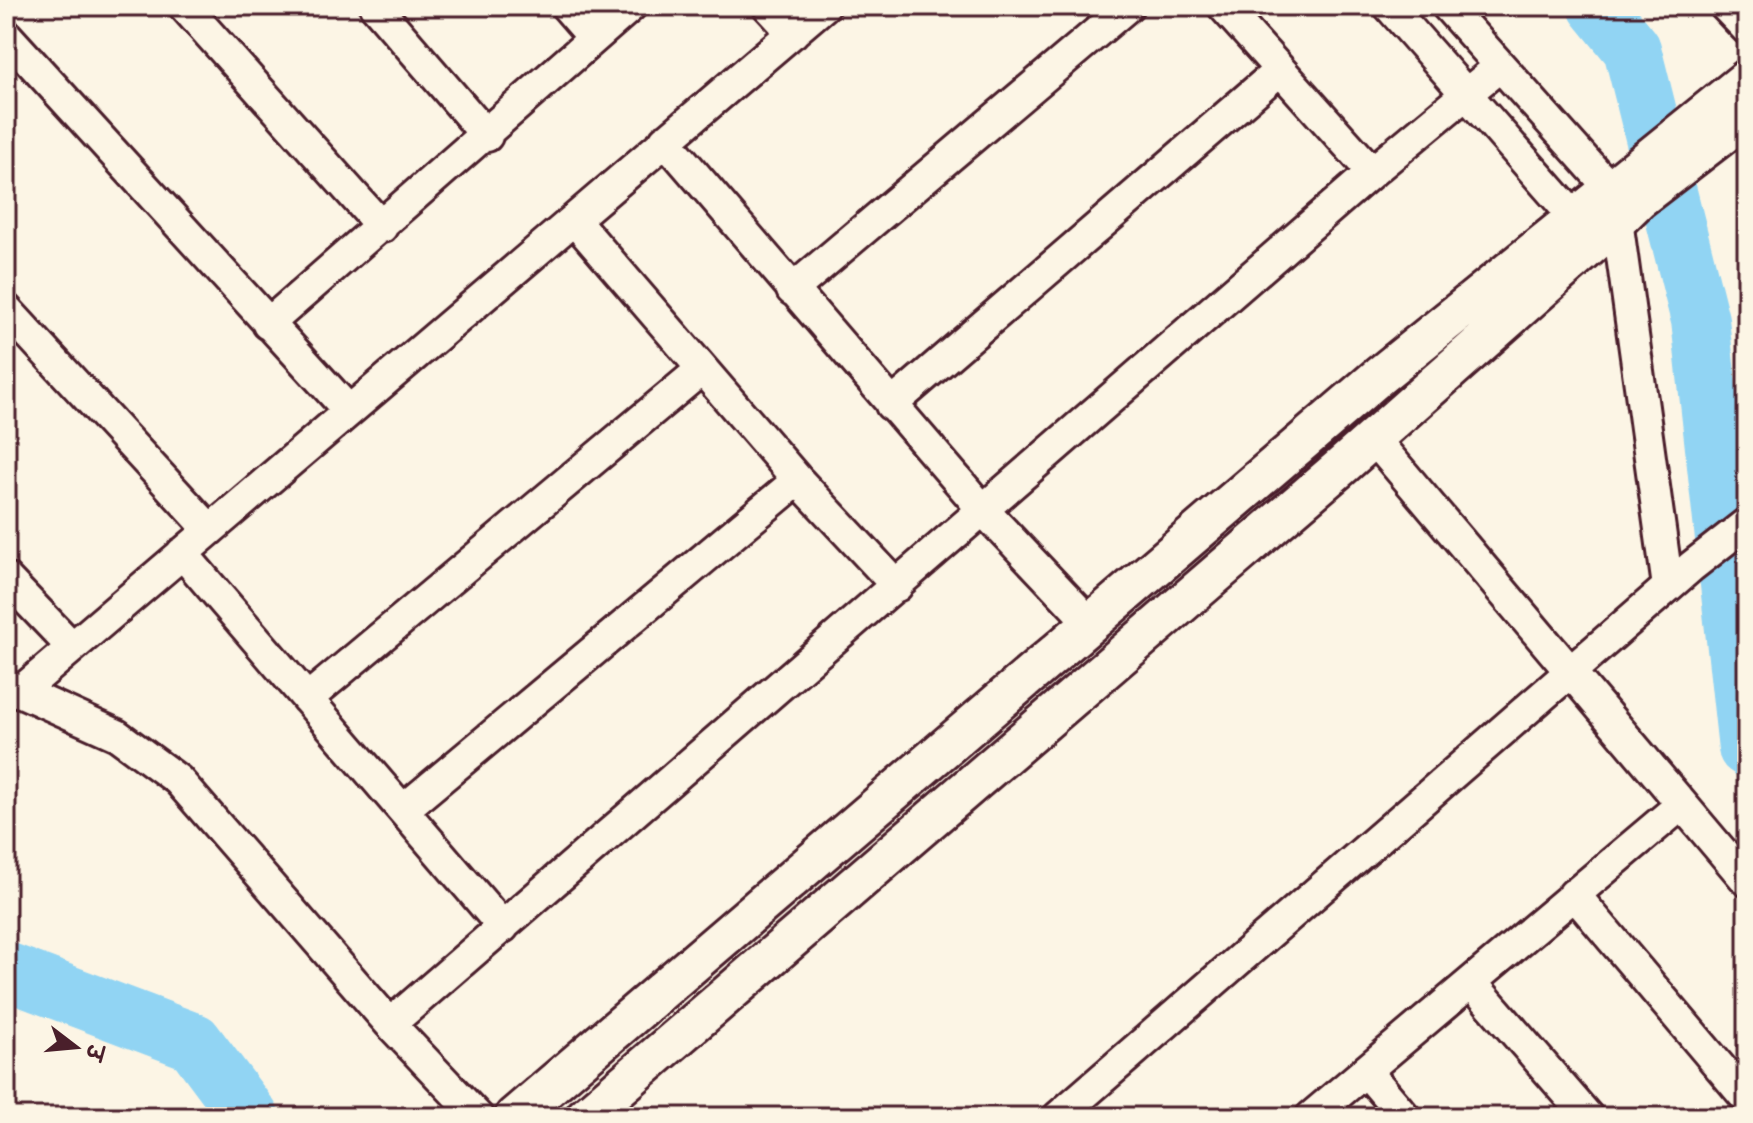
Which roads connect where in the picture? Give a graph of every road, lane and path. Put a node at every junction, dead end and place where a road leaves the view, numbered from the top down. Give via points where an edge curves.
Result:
1 (184, 6) edge
2 (375, 6) edge
3 (566, 6) edge
4 (631, 6) edge
5 (768, 6) edge
6 (824, 6) edge
7 (1128, 6) edge
8 (1223, 6) edge
9 (1389, 6) edge
10 (1447, 6) edge
11 (1725, 6) edge
12 (1747, 29) edge
13 (793, 33) junction
14 (6, 35) edge
15 (593, 37) junction
16 (1500, 66) junction
17 (1280, 70) junction
18 (1465, 94) junction
19 (1739, 104) edge
20 (487, 136) junction
21 (665, 140) junction
22 (1372, 172) junction
23 (1614, 208) junction
24 (575, 221) junction
25 (382, 227) junction
26 (792, 290) junction
27 (6, 309) edge
28 (268, 324) junction
29 (702, 369) junction
30 (891, 405) junction
31 (349, 411) junction
32 (1373, 438) junction
33 (798, 480) junction
34 (984, 511) junction
35 (1747, 523) edge
36 (210, 530) junction
37 (182, 553) junction
38 (6, 578) edge
39 (897, 586) junction
40 (1668, 587) junction
41 (1090, 623) junction
42 (72, 647) junction
43 (1571, 672) junction
44 (13, 688) edge
45 (307, 699) junction
46 (1682, 804) junction
47 (403, 810) junction
48 (1747, 881) edge
49 (1574, 894) junction
50 (503, 927) junction
51 (1471, 982) junction
52 (390, 1024) junction
53 (1366, 1071) junction
54 (1747, 1099) edge
55 (478, 1117) edge
56 (514, 1117) edge
57 (585, 1117) edge
58 (1058, 1117) edge
59 (1311, 1117) edge
60 (1405, 1117) edge
61 (1588, 1117) edge

1 - 25 street
2 - 20 street
3 - 15 street
4 - 15 street
5 - 13 street
6 - 13 street
7 - 26 street
8 - 17 street
9 - 18 street
10 - 16 street
11 - 12 street
13 - 21 street
14 - 28 street
15 - 20 street
16 - 18 street
16 - 23 street
17 - 22 street
17 - 30 street
18 - 22 street
18 - 23 street
19 - 23 street
20 - 25 street
21 - 24 street
21 - 26 street
22 - 34 street
23 - 32 street
23 - 40 street
23 - 41 street via 1378,377
24 - 29 street
24 - 31 street
25 - 28 street
26 - 30 street
27 - 36 street
28 - 31 street
29 - 33 street
29 - 45 street
30 - 34 street
31 - 36 street
32 - 43 street
32 - 57 street
33 - 39 street
33 - 47 street
34 - 39 street
34 - 41 street
35 - 40 street
36 - 37 street
37 - 42 street
37 - 45 street
38 - 42 street
39 - 50 street
40 - 43 street
41 - 56 street
42 - 44 street
43 - 46 street
43 - 58 street
44 - 52 street via 117,735 178,780
45 - 47 street
46 - 48 street
46 - 49 street
47 - 50 street
49 - 51 street
49 - 54 street
50 - 52 street
51 - 53 street
51 - 61 street
52 - 55 street
53 - 59 street
53 - 60 street

